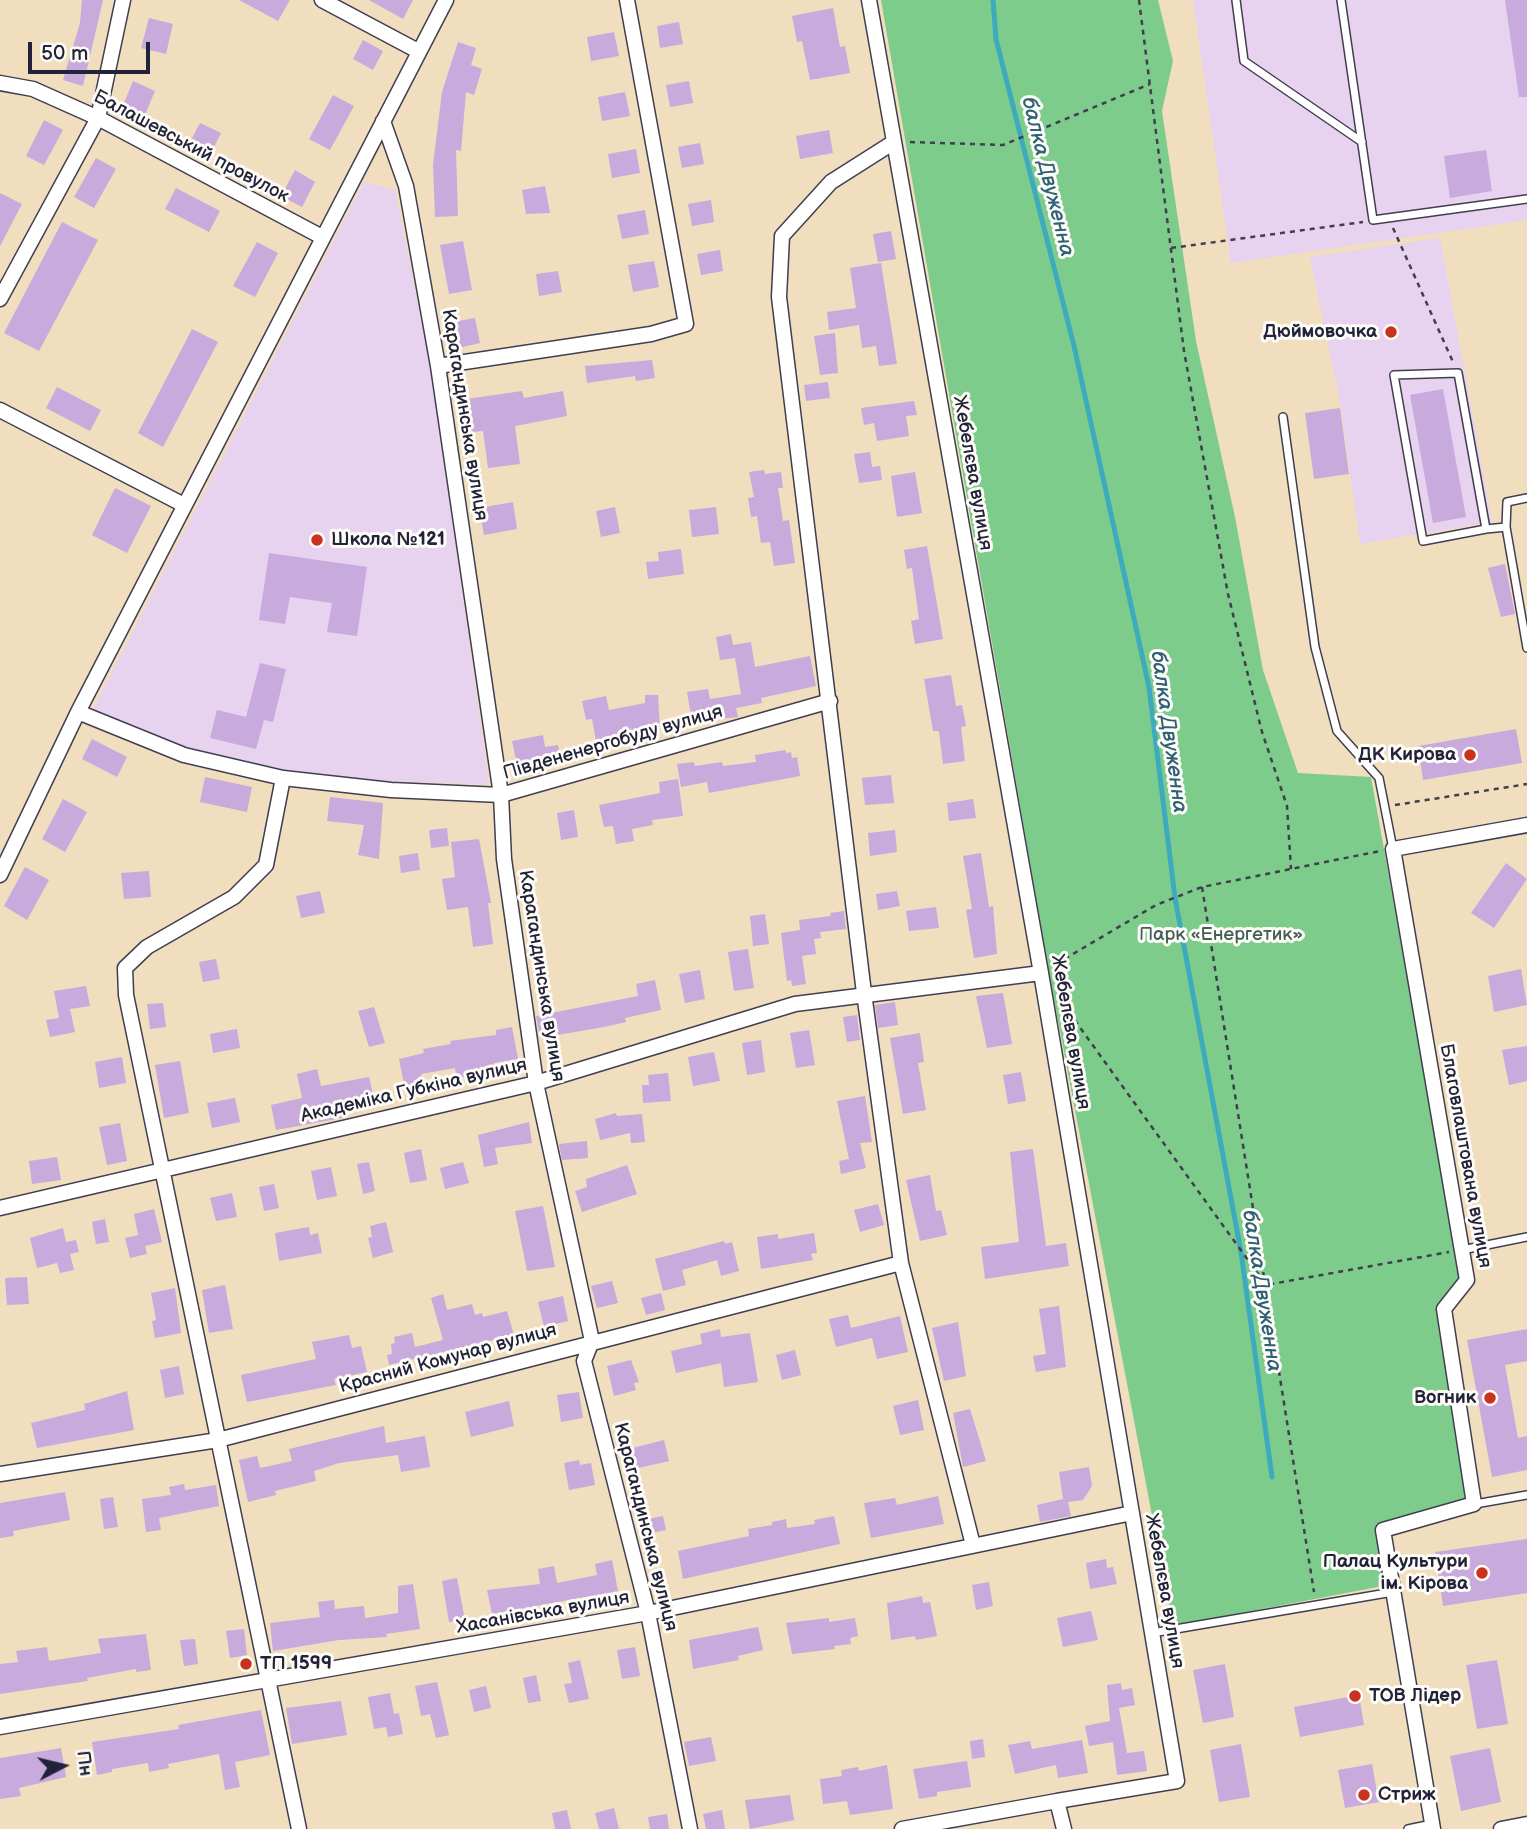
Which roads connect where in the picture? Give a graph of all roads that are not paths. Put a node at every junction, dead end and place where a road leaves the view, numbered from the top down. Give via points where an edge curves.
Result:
1 (123, 0) edge
2 (322, 0) edge
3 (446, 0) edge
4 (627, 0) edge
5 (869, 0) edge
6 (1236, 0) edge
7 (1341, 0) edge
8 (418, 51) junction
9 (0, 83) edge
10 (98, 118) junction
11 (383, 121) junction
12 (894, 142) junction
13 (1362, 142) junction
14 (1527, 199) edge
15 (321, 237) junction
16 (0, 299) edge
17 (438, 366) junction
18 (0, 410) edge
19 (1283, 417) dead end
20 (1527, 498) edge
21 (184, 505) junction
22 (1506, 527) junction
23 (1486, 528) junction
24 (1527, 648) edge
25 (830, 701) junction
26 (78, 712) junction
27 (283, 778) junction
28 (501, 795) junction
29 (1527, 825) edge
30 (1393, 849) junction
31 (0, 875) edge
32 (1041, 973) junction
33 (864, 993) junction
34 (536, 1083) junction
35 (162, 1170) junction
36 (0, 1208) edge
37 (1527, 1237) edge
38 (1461, 1250) junction
39 (901, 1263) junction
40 (592, 1341) junction
41 (218, 1440) junction
42 (0, 1474) edge
43 (1527, 1495) edge
44 (1474, 1504) junction
45 (1132, 1513) junction
46 (973, 1545) junction
47 (1394, 1592) junction
48 (648, 1613) junction
49 (1152, 1633) junction
50 (269, 1682) junction
51 (0, 1727) edge
52 (1058, 1801) junction
53 (1527, 1824) edge
54 (1433, 1827) edge
55 (299, 1829) edge
56 (691, 1829) edge
57 (902, 1829) edge
58 (1064, 1829) edge
59 (1408, 1829) edge
60 (1501, 1829) edge

1 - 10 street
2 - 8 street
3 - 8 street
4 - 17 street via 686,324 650,334
5 - 12 street, Жебелєва вулиця
6 - 13 lane via 1244,61
7 - 13 lane
8 - 11 street
9 - 10 street, Балашевський провулок via 33,89
10 - 15 street, Балашевський провулок
10 - 16 street
11 - 15 street
11 - 17 street, Карагандинська вулиця via 405,186
12 - 25 street via 831,182 782,236 779,297
12 - 32 street, Жебелєва вулиця
13 - 14 lane via 1373,220
15 - 21 street
17 - 28 street, Карагандинська вулиця
18 - 21 street
19 - 30 lane via 1315,647 1338,731 1379,778
20 - 22 lane via 1507,502
21 - 26 street
22 - 23 lane
22 - 24 lane
23 - 23 lane via 1458,373 1394,375 1423,541
25 - 28 street, Південенергобуду вулиця
25 - 33 street
26 - 27 street, Південенергобуду вулиця via 184,755
26 - 31 street
27 - 28 street, Південенергобуду вулиця via 391,790
27 - 35 street via 266,865 234,897 148,947 125,968 126,995
28 - 34 street, Карагандинська вулиця via 503,859
29 - 30 street
30 - 38 street, Благовлаштована вулиця
32 - 33 street, Академіка Губкіна вулиця
32 - 45 street, Жебелєва вулиця
33 - 34 street, Академіка Губкіна вулиця via 795,1004
33 - 39 street
34 - 35 street, Академіка Губкіна вулиця
34 - 40 street, Карагандинська вулиця
35 - 36 street, Академіка Губкіна вулиця
35 - 41 street
37 - 38 lane
38 - 44 street, Благовлаштована вулиця via 1467,1280 1444,1309
39 - 40 street, Красний Комунар вулиця
39 - 46 street
40 - 41 street, Красний Комунар вулиця
40 - 48 street, Карагандинська вулиця via 584,1361
41 - 42 street, Красний Комунар вулиця
41 - 50 street
43 - 44 lane
44 - 47 street via 1383,1530
45 - 46 street, Хасанівська вулиця
45 - 49 street, Жебелєва вулиця
46 - 48 street, Хасанівська вулиця
47 - 49 lane
47 - 54 street
48 - 50 street, Хасанівська вулиця
48 - 56 street, Карагандинська вулиця
49 - 52 street, Жебелєва вулиця via 1177,1781
50 - 51 street, Хасанівська вулиця
50 - 55 street
52 - 57 street
52 - 58 street
53 - 60 street
54 - 59 lane

